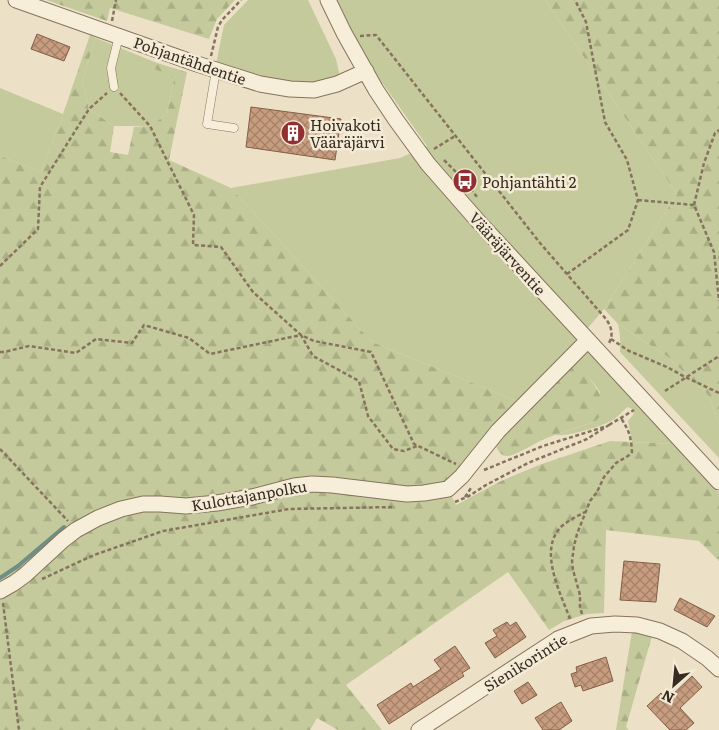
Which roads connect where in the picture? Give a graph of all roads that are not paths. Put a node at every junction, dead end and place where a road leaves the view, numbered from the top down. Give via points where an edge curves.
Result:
1 (16, 0) edge
2 (328, 0) edge
3 (114, 34) junction
4 (212, 69) junction
5 (366, 71) junction
6 (114, 87) road end
7 (234, 128) dead end
8 (588, 340) junction
9 (719, 482) edge
10 (3, 598) edge
11 (719, 669) edge
12 (418, 730) edge

1 - 3 street, Pohjantähdentie
2 - 5 street, Vääräjärventie
3 - 4 street, Pohjantähdentie
3 - 6 lane
4 - 5 street, Pohjantähdentie via 260,84 314,90
4 - 7 lane via 208,124
5 - 8 street, Vääräjärventie via 428,164
8 - 9 street, Vääräjärventie
8 - 10 street, Kulottajanpolku via 498,431 448,490 407,494 312,484 201,505 143,504 120,509 76,530 14,583
11 - 12 street, Sienikorintie via 682,641 660,631 637,625 591,626 558,639

